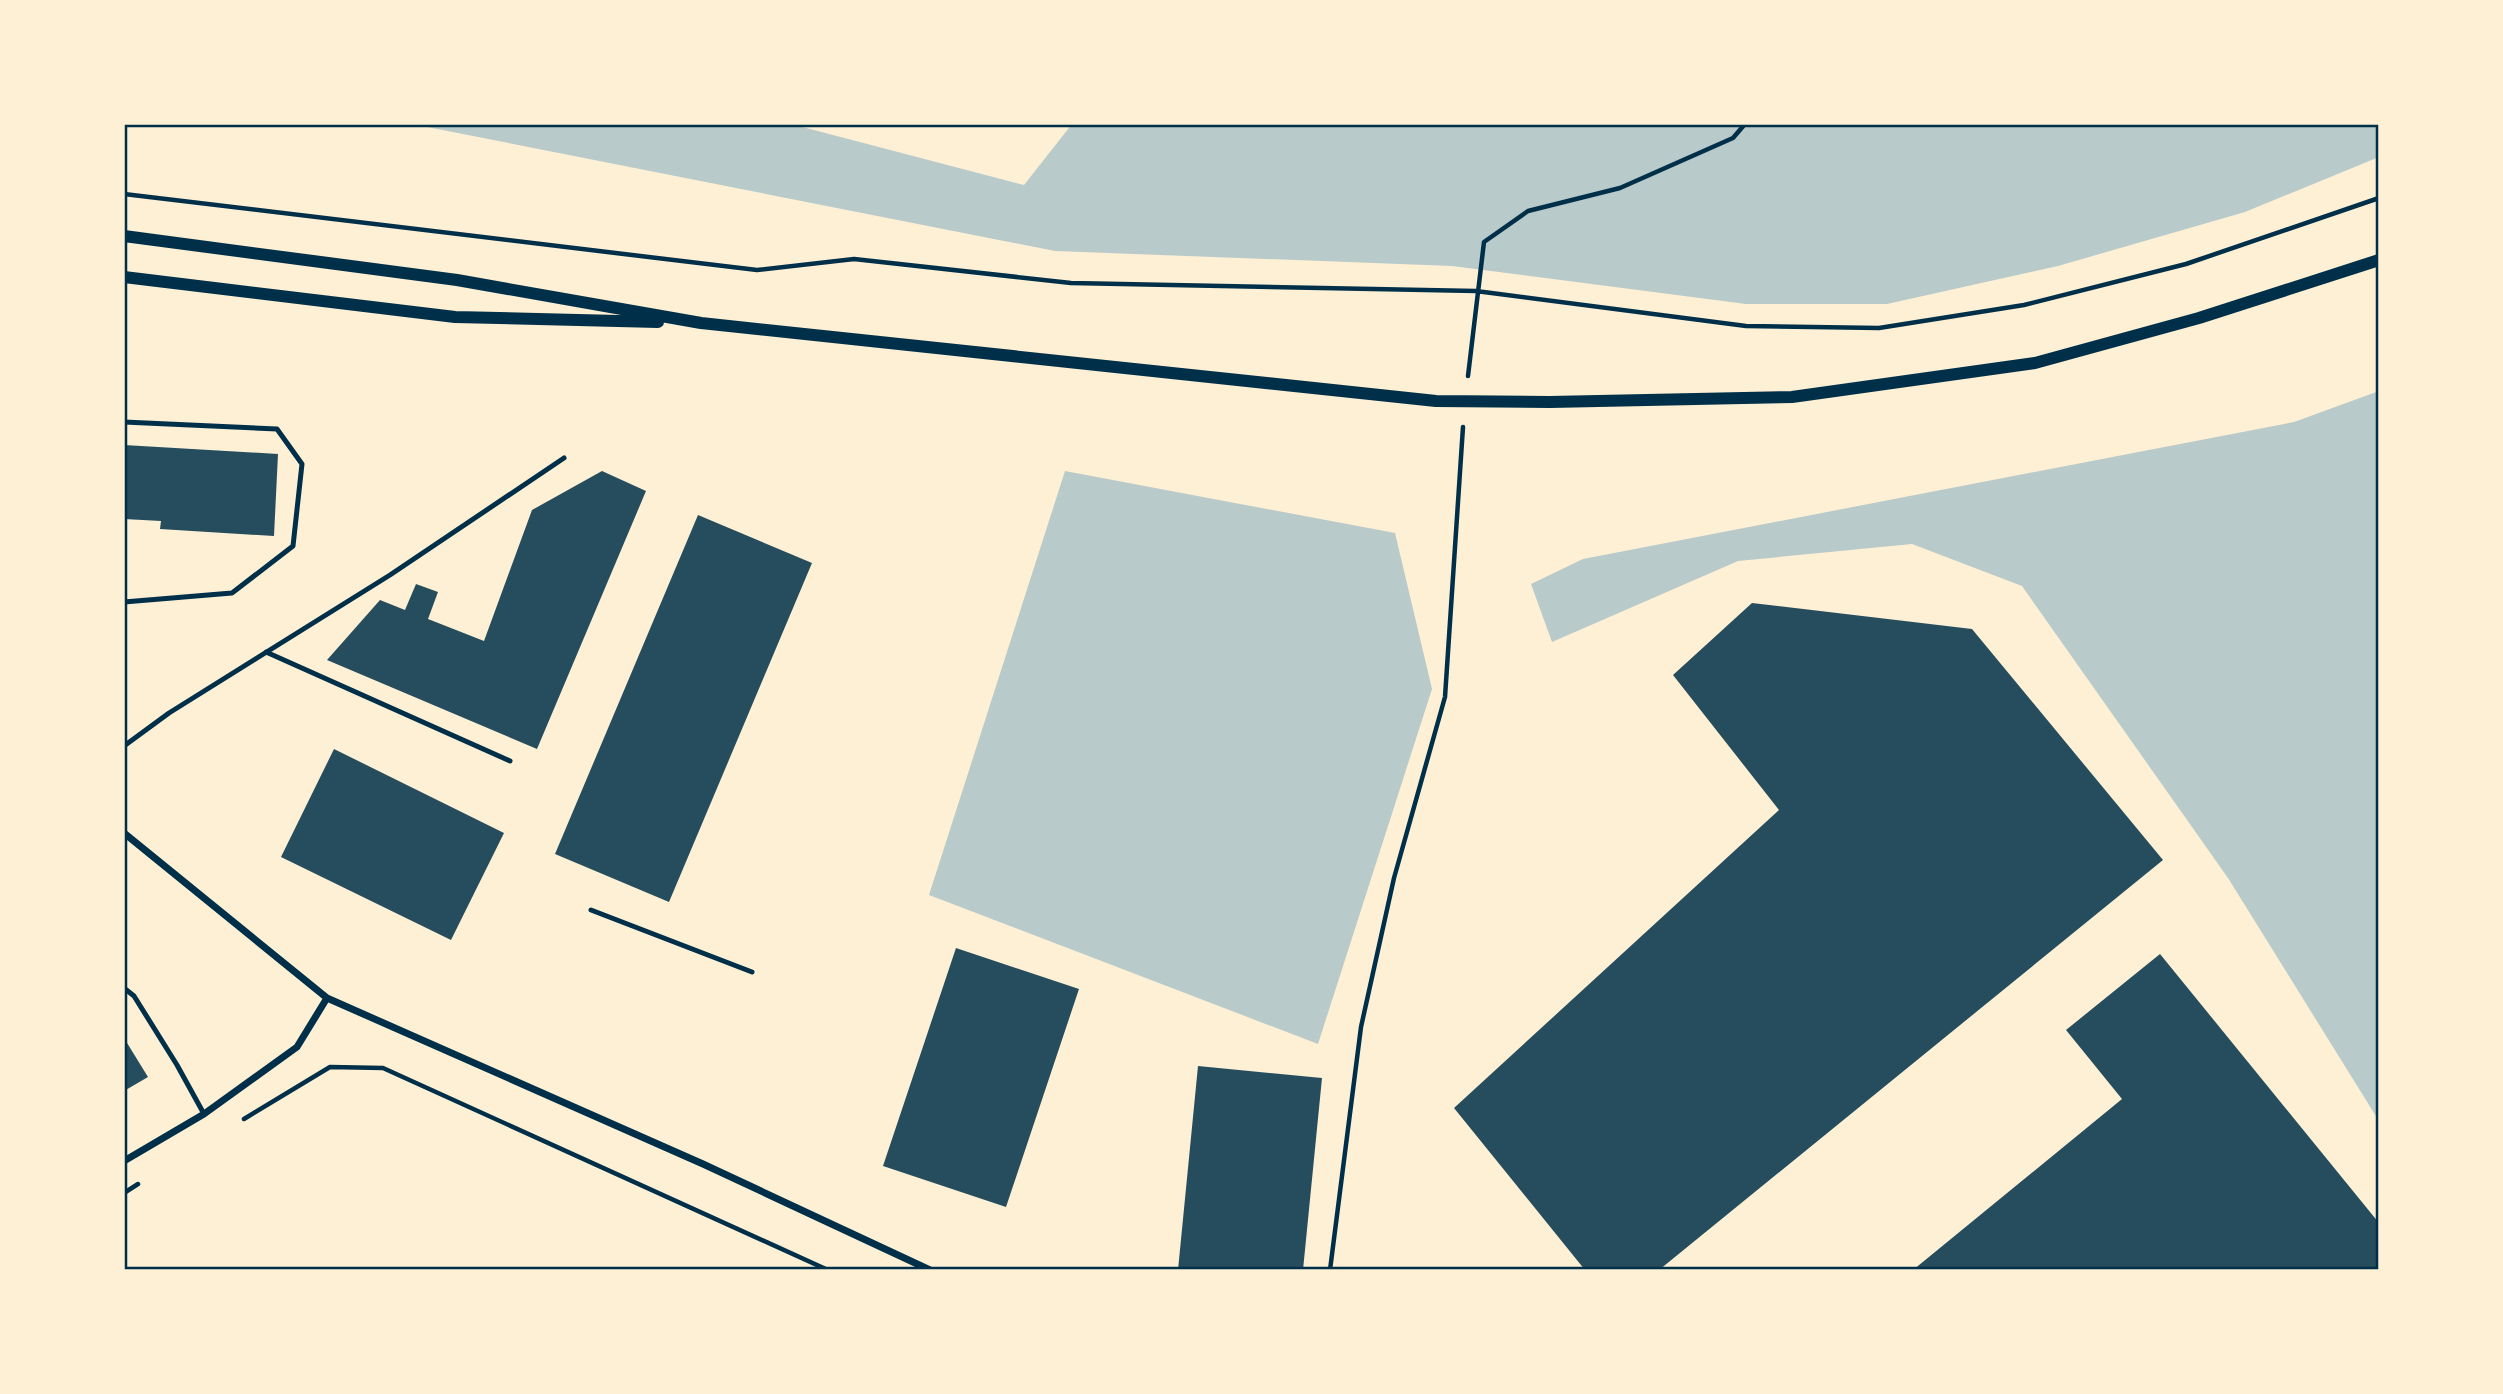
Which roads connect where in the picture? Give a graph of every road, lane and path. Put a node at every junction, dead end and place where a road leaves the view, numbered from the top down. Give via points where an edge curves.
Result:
1 (1745, 124) edge
2 (124, 194) edge
3 (2379, 198) edge
4 (124, 236) edge
5 (2379, 260) edge
6 (124, 278) edge
7 (1476, 291) junction
8 (701, 323) junction
9 (1467, 383) dead end
10 (124, 422) edge
11 (1464, 423) dead end
12 (564, 458) dead end
13 (124, 601) edge
14 (266, 652) junction
15 (124, 746) edge
16 (510, 761) dead end
17 (124, 833) edge
18 (591, 910) dead end
19 (752, 972) dead end
20 (124, 988) edge
21 (327, 998) junction
22 (204, 1114) junction
23 (238, 1123) dead end
24 (124, 1161) edge
25 (147, 1179) dead end
26 (124, 1193) edge
27 (828, 1270) edge
28 (930, 1270) edge
29 (1330, 1270) edge

1 - 7 path via 1733,138 1620,188 1528,211 1484,242
2 - 7 path via 757,271 854,260 1071,283
3 - 7 path via 2186,264 2024,305 1880,328 1746,326
4 - 8 street via 457,280
5 - 8 street via 2199,318 2035,363 1792,397 1436,401
6 - 8 street via 455,317
7 - 9 path
10 - 13 lane via 277,429 302,464 293,546 232,593
11 - 29 path via 1445,697 1394,878 1361,1027
12 - 14 lane
14 - 15 lane
14 - 16 lane
17 - 21 street
18 - 19 lane
20 - 22 lane via 134,996
21 - 22 street via 297,1047
21 - 28 street
22 - 24 street
23 - 27 path via 330,1066 383,1068
25 - 26 path

